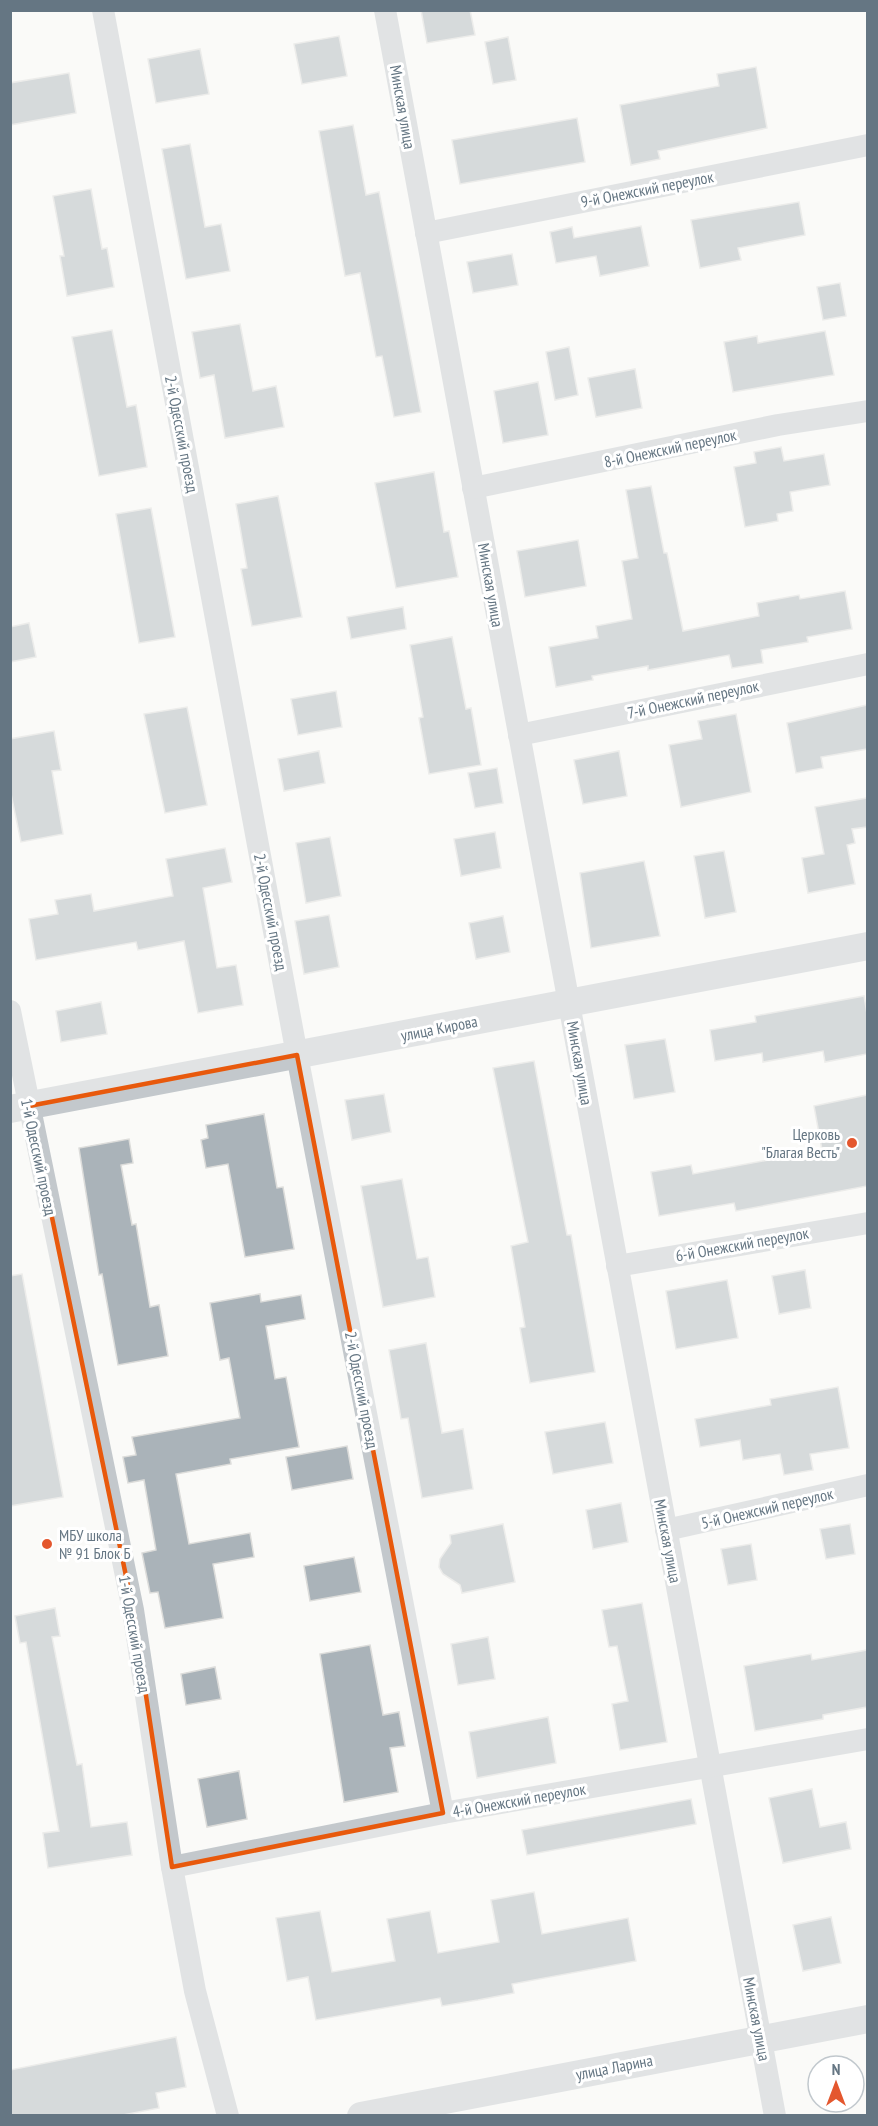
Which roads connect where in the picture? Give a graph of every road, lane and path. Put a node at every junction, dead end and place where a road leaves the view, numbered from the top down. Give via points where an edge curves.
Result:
1 (103, 10) edge
2 (385, 10) edge
3 (867, 145) edge
4 (426, 232) junction
5 (867, 411) edge
6 (473, 488) junction
7 (867, 663) edge
8 (519, 735) junction
9 (867, 946) edge
10 (569, 1003) junction
11 (10, 1011) edge
12 (297, 1055) junction
13 (20, 1108) edge
14 (867, 1223) edge
15 (617, 1266) junction
16 (867, 1485) edge
17 (666, 1530) junction
18 (867, 1739) edge
19 (710, 1768) junction
20 (443, 1813) junction
21 (172, 1867) junction
22 (867, 2019) edge
23 (760, 2039) junction
24 (228, 2115) edge
25 (361, 2115) edge
26 (775, 2115) edge

1 - 12 street, 2-й Одесский проезд
2 - 4 street, Минская улица
3 - 4 street, 9-й Онежский переулок
4 - 6 street, Минская улица
5 - 6 street, 8-й Онежский переулок via 778,425
6 - 8 street, Минская улица
7 - 8 street, 7-й Онежский переулок
8 - 10 street, Минская улица
9 - 10 street, улица Кирова
10 - 12 street, улица Кирова
10 - 15 street, Минская улица
11 - 13 street, 1-й Одесский проезд
12 - 13 street, улица Кирова
12 - 20 street, 2-й Одесский проезд
13 - 21 street, 1-й Одесский проезд via 133,1610
14 - 15 street, 6-й Онежский переулок
15 - 17 street, Минская улица
16 - 17 street, 5-й Онежский переулок
17 - 19 street, Минская улица
18 - 19 street, 4-й Онежский переулок
19 - 20 street, 4-й Онежский переулок
19 - 23 street, Минская улица
20 - 21 street, 4-й Онежский переулок
21 - 24 street, 1-й Одесский проезд via 195,1991
22 - 23 street, улица Ларина
23 - 25 street, улица Ларина
23 - 26 street, Минская улица

